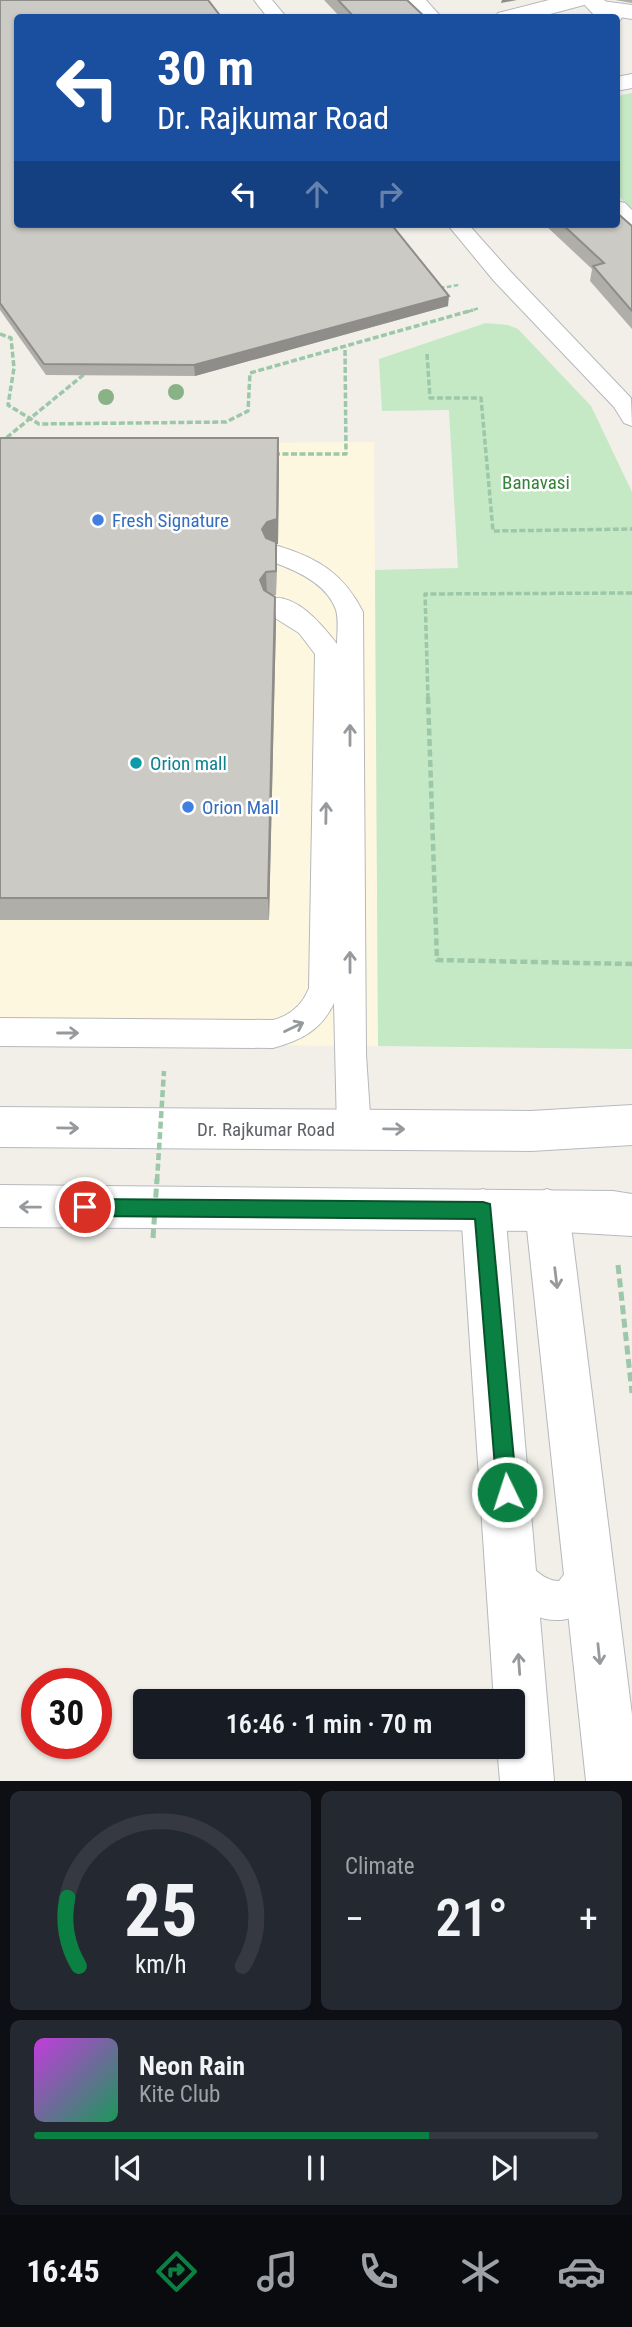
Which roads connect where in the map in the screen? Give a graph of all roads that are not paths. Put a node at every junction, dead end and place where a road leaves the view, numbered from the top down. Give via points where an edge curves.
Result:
1 (263, 0) edge
2 (413, 0) edge
3 (576, 0) edge
4 (605, 12) edge
5 (632, 12) edge
6 (275, 14) edge
7 (427, 14) edge
8 (522, 14) edge
9 (620, 213) edge
10 (632, 226) edge
11 (460, 228) edge
12 (632, 418) edge
13 (278, 555) edge
14 (276, 606) edge
15 (0, 1032) edge
16 (632, 1125) edge
17 (0, 1127) edge
18 (354, 1129) junction
19 (531, 1132) junction
20 (632, 1146) edge
21 (0, 1206) edge
22 (483, 1210) junction
23 (547, 1210) junction
24 (622, 1213) edge
25 (590, 1573) junction
26 (513, 1574) junction
27 (527, 1781) edge
28 (613, 1781) edge

1 - 6 lane
2 - 7 street
3 - 8 street
4 - 5 street
9 - 10 street
11 - 12 lane
18 -> 13 lane via 350,612 325,575
15 -> 14 lane via 273,1034 290,1030 319,1007 325,988 328,652 308,626
16 - 19 street
17 -> 18 street, Dr. Rajkumar Road
18 -> 19 street, Dr. Rajkumar Road
19 - 20 street
22 -> 21 street
22 - 23 street
22 - 26 street
23 - 24 street
23 -> 25 street
25 - 26 lane via 579,1592 560,1602 542,1600 524,1589
25 -> 28 street
27 -> 26 street

